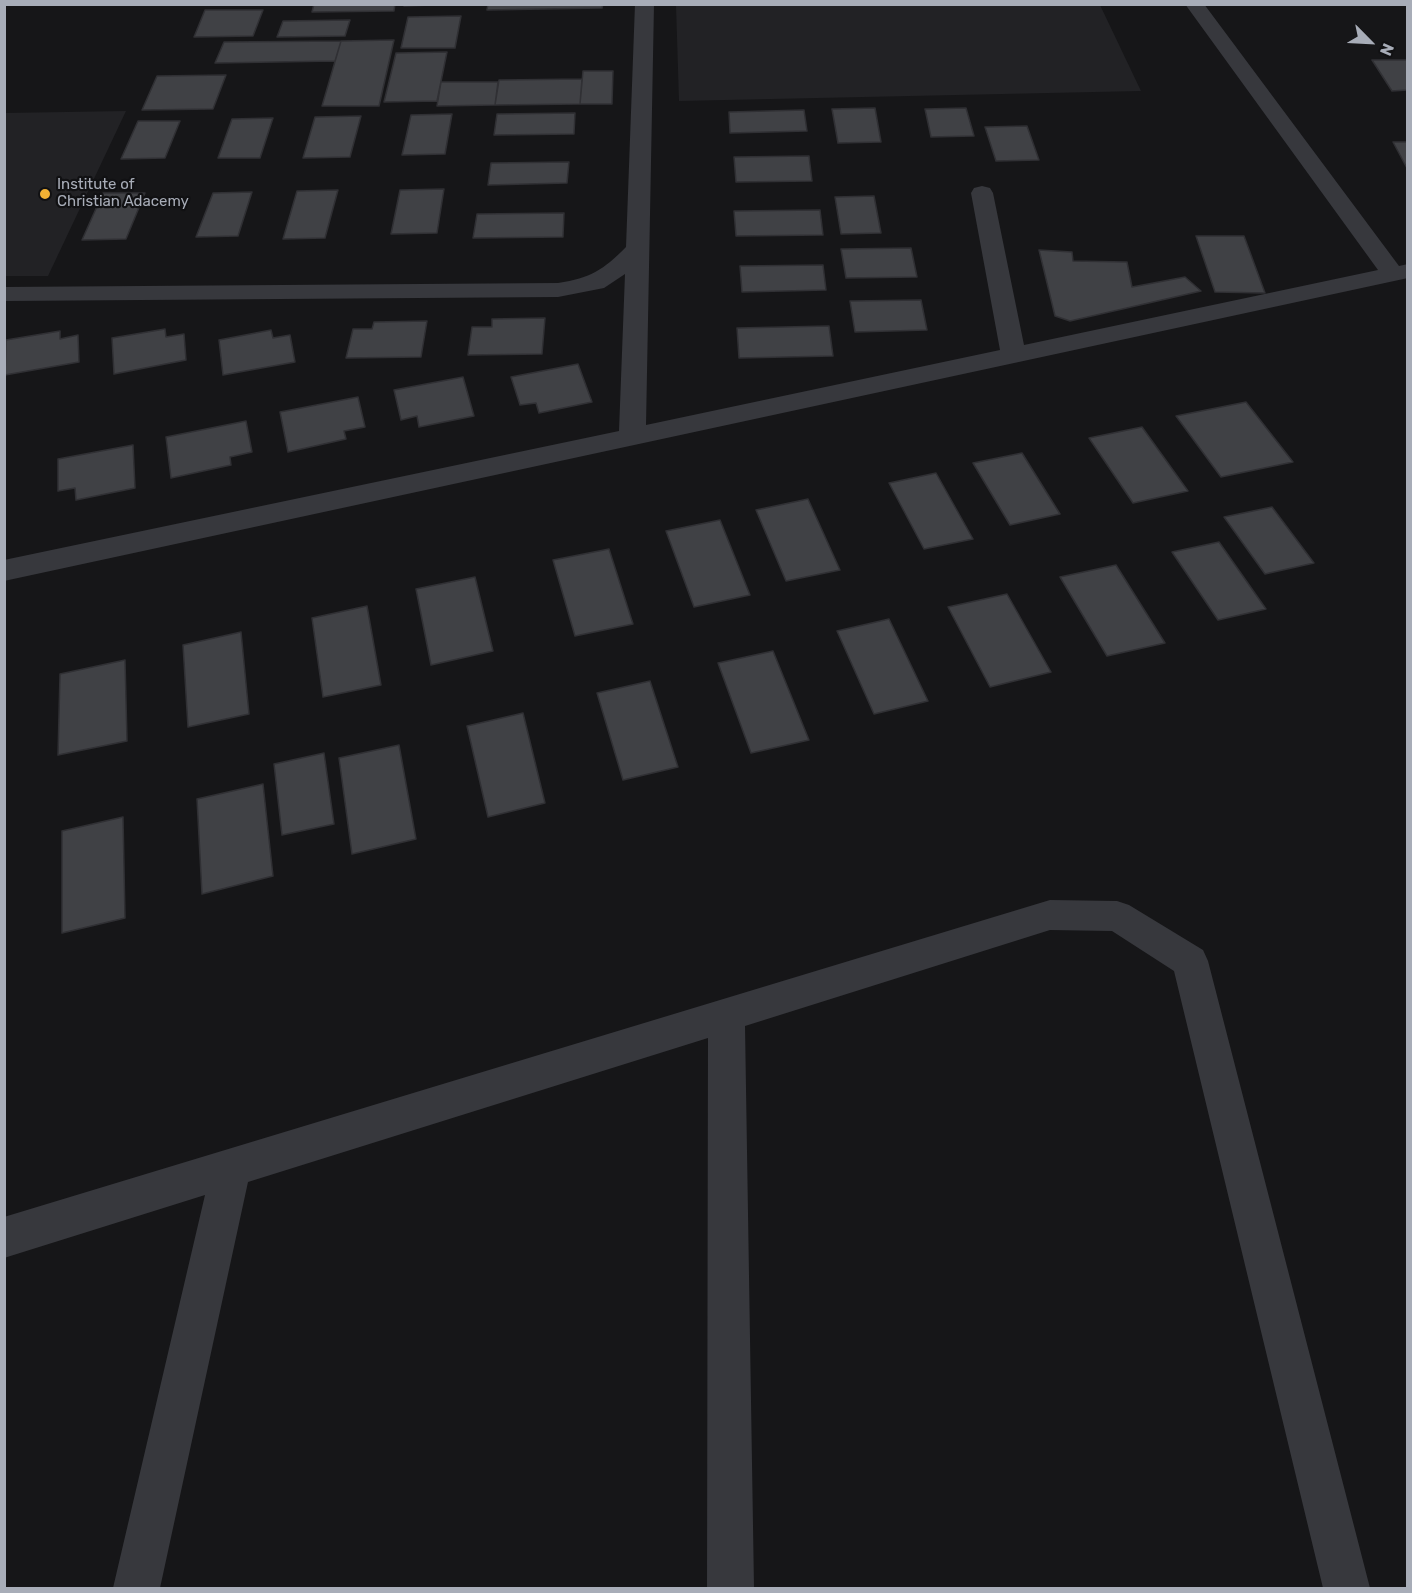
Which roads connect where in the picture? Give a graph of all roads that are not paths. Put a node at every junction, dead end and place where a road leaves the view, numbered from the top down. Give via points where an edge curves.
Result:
1 (645, 4) edge
2 (1194, 4) edge
3 (982, 193) dead end
4 (638, 248) junction
5 (1400, 272) edge
6 (4, 294) edge
7 (1013, 355) junction
8 (632, 437) junction
9 (4, 571) edge
10 (726, 1015) junction
11 (231, 1168) junction
12 (4, 1238) edge
13 (136, 1588) edge
14 (731, 1588) edge
15 (1347, 1588) edge

1 - 4 street
2 - 5 street
3 - 7 street
4 - 6 street via 608,278 590,286 558,290
4 - 8 street
5 - 7 street
7 - 8 street
8 - 9 street
10 - 11 street
10 - 14 street
10 - 15 street via 1050,915 1117,916 1190,961
11 - 12 street
11 - 13 street

